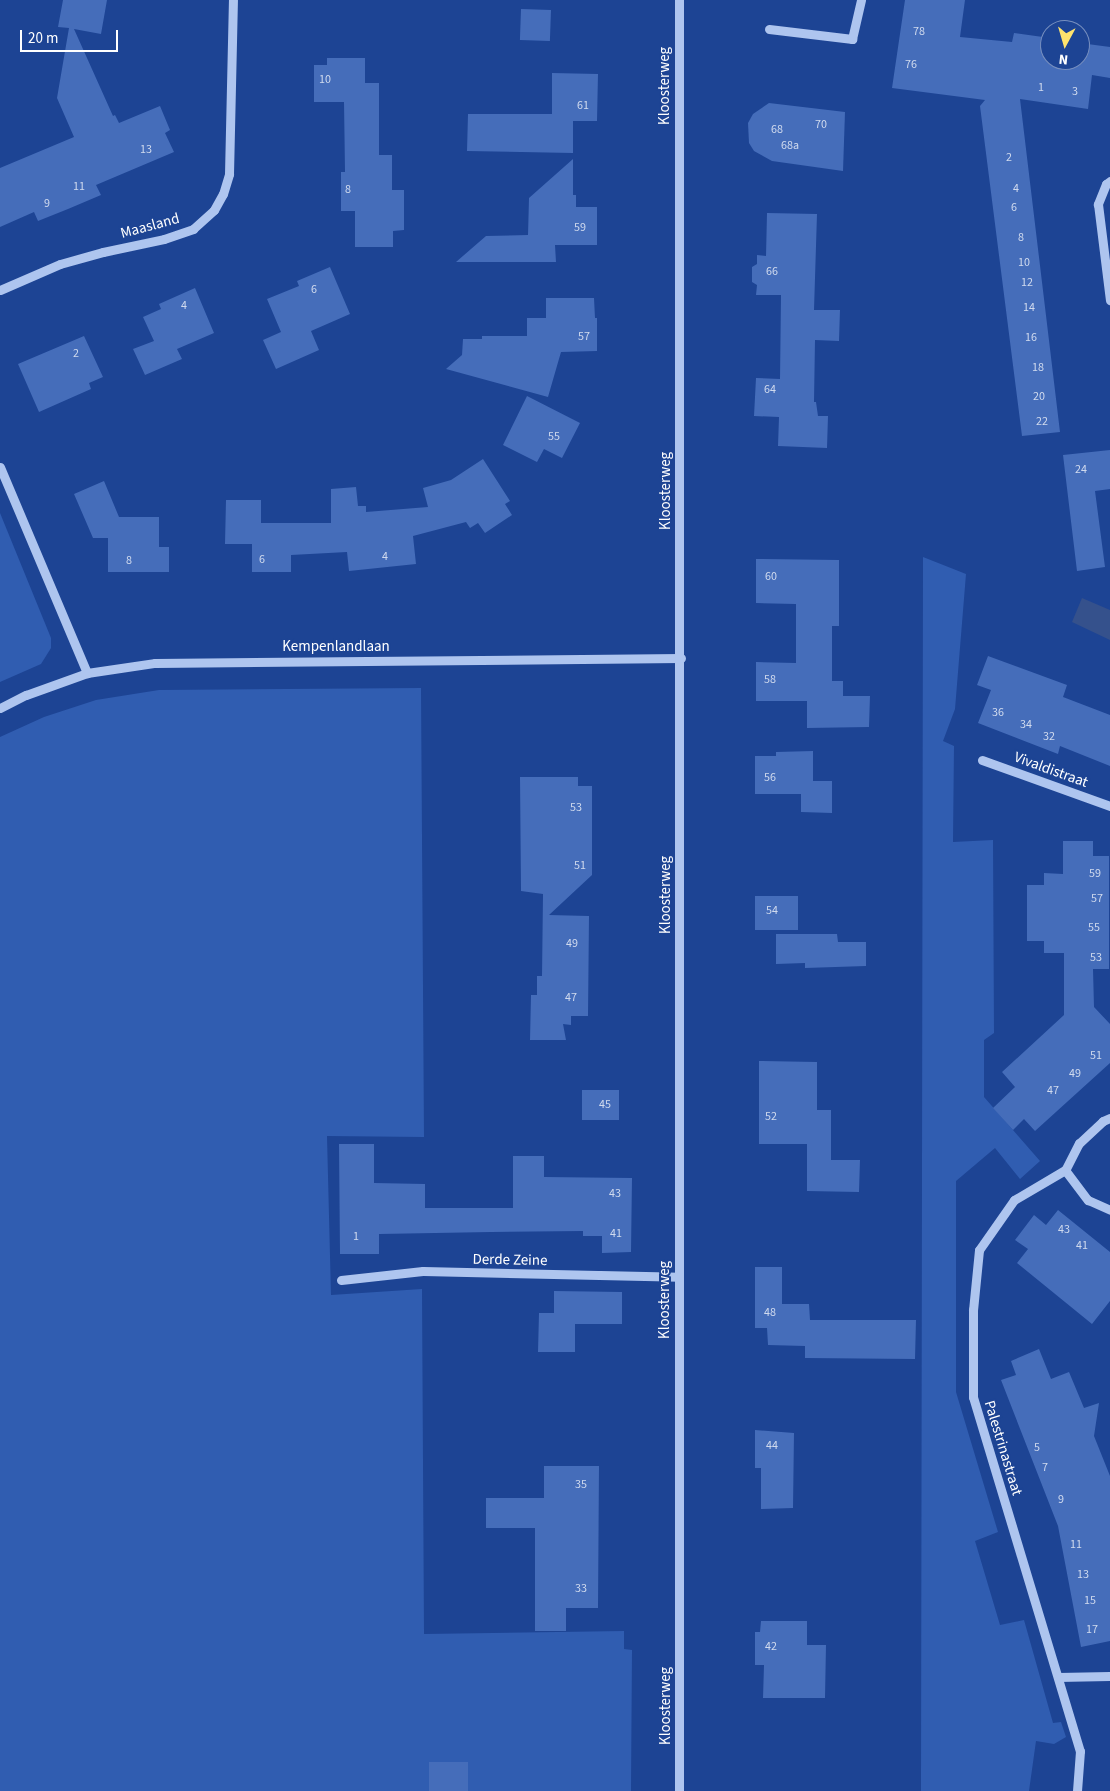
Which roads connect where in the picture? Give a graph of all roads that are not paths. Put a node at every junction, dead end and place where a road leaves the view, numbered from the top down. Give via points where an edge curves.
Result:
1 (234, 0) edge
2 (678, 0) edge
3 (862, 0) edge
4 (769, 29) dead end
5 (1110, 181) edge
6 (0, 290) edge
7 (1110, 300) edge
8 (0, 467) edge
9 (680, 658) junction
10 (87, 672) junction
11 (0, 708) edge
12 (982, 760) dead end
13 (1110, 806) edge
14 (1110, 1118) edge
15 (1065, 1170) junction
16 (1110, 1210) edge
17 (679, 1277) junction
18 (341, 1280) dead end
19 (1110, 1676) edge
20 (1058, 1677) junction
21 (679, 1791) edge
22 (1076, 1791) edge

1 - 6 street, Maasland via 229,174 214,210 193,229 60,264
2 - 9 street, Kloosterweg
3 - 4 street via 852,39
5 - 7 street via 1098,204
8 - 10 street
9 - 10 street, Kempenlandlaan via 164,662
9 - 17 street, Kloosterweg
10 - 11 street, Kempenlandlaan
12 - 13 street, Vivaldistraat
14 - 15 street via 1078,1143
15 - 16 street via 1088,1200
15 - 20 street, Palestrinastraat via 1014,1200 979,1250 973,1310 973,1397
17 - 18 street, Derde Zeine via 423,1271
17 - 21 street, Kloosterweg
19 - 20 street
20 - 22 street, Palestrinastraat via 1080,1751

